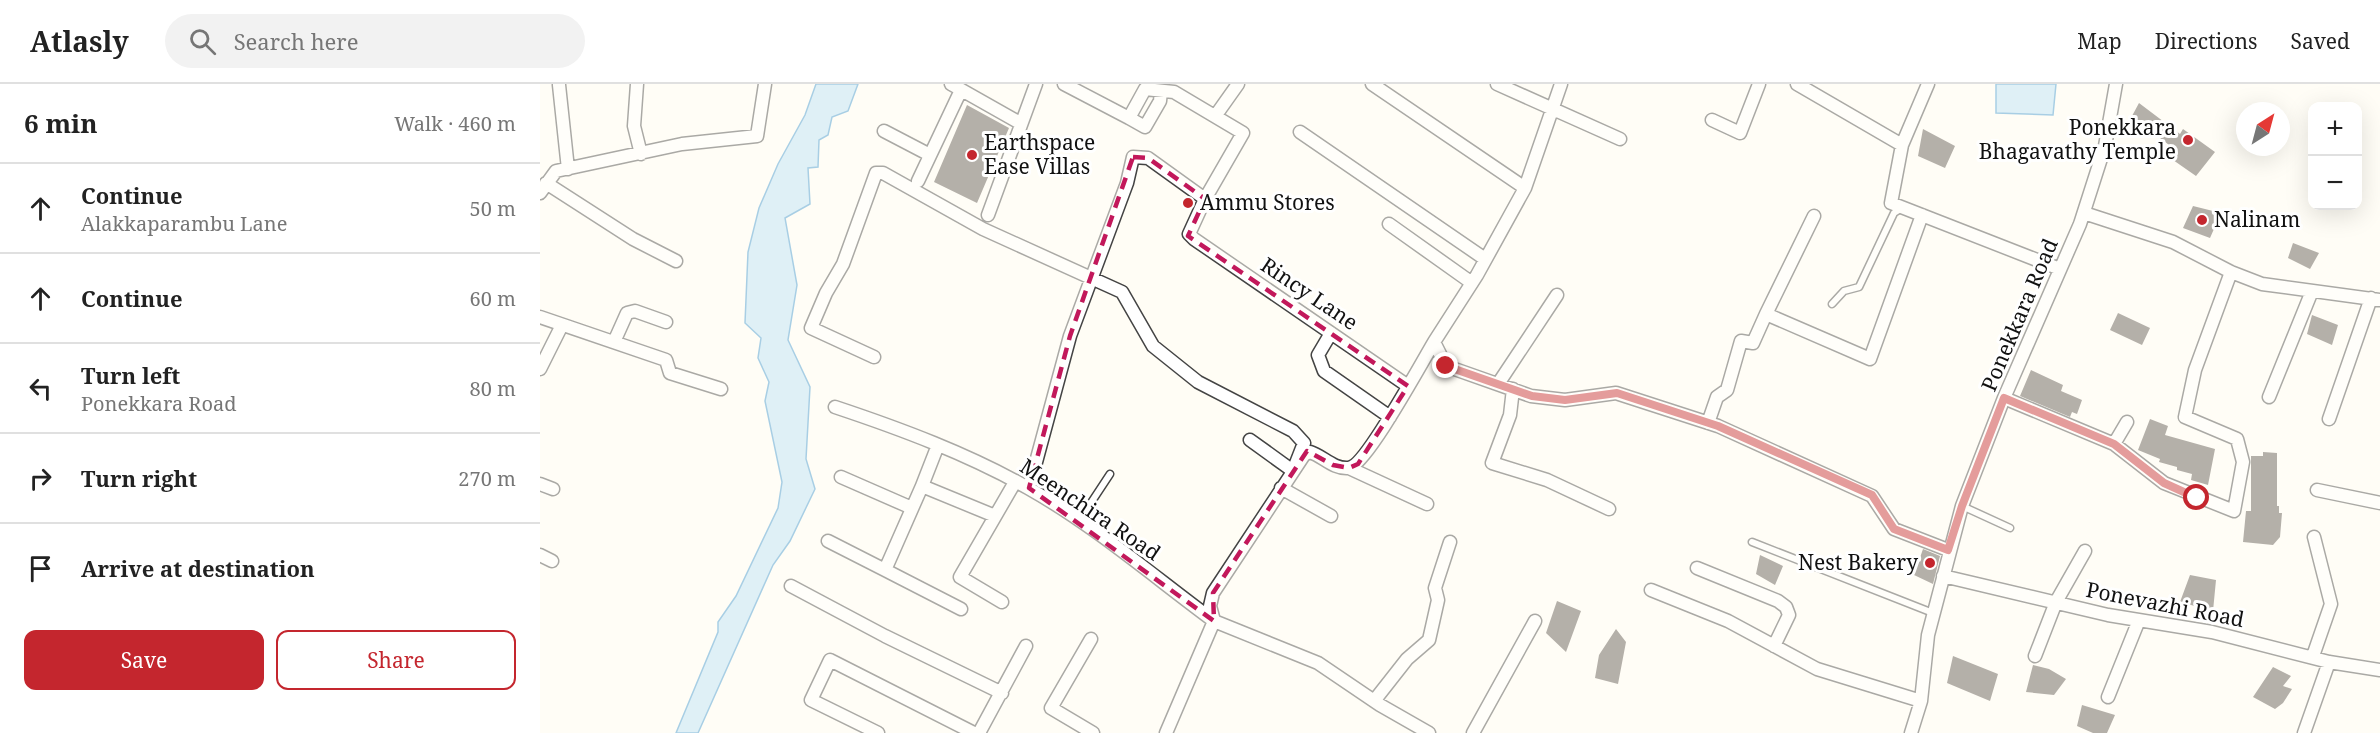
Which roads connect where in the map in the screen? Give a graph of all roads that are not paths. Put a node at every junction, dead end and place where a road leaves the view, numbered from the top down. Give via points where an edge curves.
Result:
1 (637, 84) edge
2 (765, 84) edge
3 (1036, 84) edge
4 (1064, 84) edge
5 (1238, 84) edge
6 (1372, 84) edge
7 (1497, 84) edge
8 (1561, 84) edge
9 (1759, 84) edge
10 (1797, 84) edge
11 (1928, 84) edge
12 (2115, 84) edge
13 (560, 85) edge
14 (956, 87) edge
15 (1144, 87) edge
16 (1161, 91) junction
17 (1552, 111) junction
18 (1216, 115) junction
19 (1129, 118) junction
20 (1712, 120) dead end
21 (1020, 123) junction
22 (884, 131) dead end
23 (1300, 132) dead end
24 (1620, 139) dead end
25 (1902, 145) junction
26 (641, 154) junction
27 (930, 155) junction
28 (568, 169) junction
29 (918, 181) dead end
30 (543, 188) edge
31 (1525, 188) junction
32 (1205, 199) junction
33 (1897, 205) junction
34 (2084, 213) junction
35 (988, 215) dead end
36 (1922, 215) junction
37 (1814, 216) dead end
38 (1389, 224) dead end
39 (1485, 259) junction
40 (675, 261) dead end
41 (2060, 269) junction
42 (2231, 272) junction
43 (1092, 278) junction
44 (1472, 284) junction
45 (2312, 291) junction
46 (1557, 295) dead end
47 (2375, 299) edge
48 (1832, 304) dead end
49 (1766, 314) junction
50 (540, 317) edge
51 (666, 322) dead end
52 (562, 325) junction
53 (1330, 333) junction
54 (614, 342) junction
55 (1434, 342) junction
56 (874, 357) dead end
57 (540, 369) edge
58 (1498, 384) junction
59 (1408, 386) junction
60 (721, 389) dead end
61 (1513, 389) junction
62 (2269, 396) dead end
63 (2004, 398) junction
64 (835, 407) dead end
65 (1390, 417) junction
66 (2329, 419) dead end
67 (2127, 422) dead end
68 (1708, 423) junction
69 (1250, 440) dead end
70 (2114, 444) junction
71 (938, 445) junction
72 (1348, 468) junction
73 (1293, 471) junction
74 (1110, 474) dead end
75 (841, 477) dead end
76 (1016, 482) junction
77 (540, 484) edge
78 (922, 486) junction
79 (1029, 488) junction
80 (1281, 488) junction
81 (553, 489) dead end
82 (2316, 490) dead end
83 (2380, 503) edge
84 (1427, 504) dead end
85 (1962, 506) junction
86 (912, 508) junction
87 (1609, 509) dead end
88 (995, 516) junction
89 (1331, 516) dead end
90 (1079, 521) junction
91 (2010, 528) dead end
92 (2314, 537) dead end
93 (828, 541) dead end
94 (1450, 542) dead end
95 (1752, 542) dead end
96 (1948, 550) junction
97 (2085, 551) dead end
98 (540, 555) edge
99 (552, 561) dead end
100 (1697, 568) dead end
101 (885, 570) junction
102 (1943, 576) junction
103 (791, 586) dead end
104 (1651, 590) dead end
105 (1002, 602) dead end
106 (2056, 603) junction
107 (961, 609) dead end
108 (1934, 613) junction
109 (2139, 620) junction
110 (1214, 621) junction
111 (1535, 621) dead end
112 (1091, 639) dead end
113 (1026, 646) dead end
114 (1774, 646) junction
115 (2035, 656) dead end
116 (2313, 656) junction
117 (2329, 662) junction
118 (2380, 670) edge
119 (1002, 693) junction
120 (2108, 697) dead end
121 (1374, 701) junction
122 (1921, 701) junction
123 (878, 733) edge
124 (974, 733) edge
125 (979, 733) edge
126 (1093, 733) edge
127 (1166, 733) edge
128 (1429, 733) edge
129 (1473, 733) edge
130 (1911, 733) edge
131 (2304, 733) edge

1 - 26 street via 634,126
2 - 26 street via 757,136 681,144
3 - 21 street
4 - 19 street
5 - 18 street
6 - 31 street
7 - 17 street
8 - 17 street
9 - 20 street via 1740,133
10 - 25 street
11 - 25 street
12 - 34 street, Ponekkara Road via 2105,146
13 - 28 street
14 - 21 street
14 - 27 street
15 - 16 street
15 - 19 street
16 - 18 street via 1174,92
16 - 19 street via 1160,101 1145,127
17 - 24 street
17 - 31 street
18 - 32 street via 1243,133
21 - 35 street
22 - 27 street
23 - 39 street
25 - 33 street
26 - 28 street
27 - 29 street
28 - 30 street via 556,171
30 - 40 street
31 - 39 street
32 - 43 street via 1148,158 1133,157
32 - 53 street, Rincy Lane via 1189,234
33 - 36 street
33 - 48 lane via 1859,287 1844,291
34 - 41 street, Ponekkara Road
34 - 42 street via 2173,242
36 - 41 street
36 - 49 street via 1870,358
37 - 49 street
38 - 44 street
39 - 44 street
41 - 63 street, Ponekkara Road
42 - 45 street via 2262,284
42 - 70 street via 2195,370 2185,417 2237,440 2243,462 2235,511 2164,483
43 - 56 street via 983,229 883,173 876,173 843,264 811,328
43 - 73 street via 1122,291 1153,346 1198,382 1293,431 1304,443
43 - 79 street via 1070,336
44 - 55 street
45 - 47 street
45 - 62 street
46 - 58 street
47 - 66 street
49 - 68 street via 1753,343 1741,341 1727,390 1717,397
50 - 52 street
51 - 54 street via 635,311 627,313
52 - 54 street
52 - 57 street
53 - 59 street, Rincy Lane
53 - 65 street via 1318,355 1324,370
54 - 60 street via 666,360 670,373
55 - 58 street via 1446,366
55 - 59 street
58 - 61 street
59 - 65 street
61 - 68 street via 1565,400 1617,393
61 - 87 street via 1510,416 1492,463 1547,480
63 - 70 street
63 - 85 street, Ponekkara Road
64 - 71 street, Meenchira Road
65 - 72 street via 1358,464
67 - 70 street
68 - 96 street via 1872,495 1894,529
69 - 73 street
71 - 76 street, Meenchira Road
71 - 78 street
72 - 73 street via 1332,465 1310,452
72 - 84 street
73 - 80 street
74 - 90 lane
75 - 86 street
76 - 79 street, Meenchira Road
76 - 88 street
77 - 81 street
78 - 86 street
78 - 88 street
79 - 90 street, Meenchira Road
80 - 89 street
80 - 110 street via 1213,593 1210,606
82 - 83 street
85 - 91 lane
85 - 96 street, Ponekkara Road
86 - 101 street
88 - 105 street via 960,577
90 - 110 street, Meenchira Road
92 - 116 street via 2331,604
93 - 101 street
94 - 121 street via 1435,588 1438,600 1429,640 1407,659
95 - 108 lane
96 - 102 street, Ponekkara Road
97 - 106 street
98 - 99 street
100 - 114 street via 1786,607 1789,615
101 - 107 street
102 - 106 street, Ponevazhi Road
102 - 108 street, Ponekkara Road
103 - 119 street
104 - 114 street via 1728,621
106 - 109 street, Ponevazhi Road
106 - 115 street
108 - 122 street, Ponekkara Road
109 - 116 street, Ponevazhi Road via 2212,632
109 - 120 street
110 - 121 street, Meenchira Road via 1318,663
110 - 127 street
111 - 129 street
112 - 126 street via 1051,708
113 - 119 street
114 - 122 street via 1818,669
116 - 117 street, Ponevazhi Road
117 - 118 street, Ponevazhi Road
117 - 131 street
119 - 125 street
121 - 128 street, Meenchira Road
122 - 130 street, Ponekkara Road
123 - 124 street via 811,700 830,660

